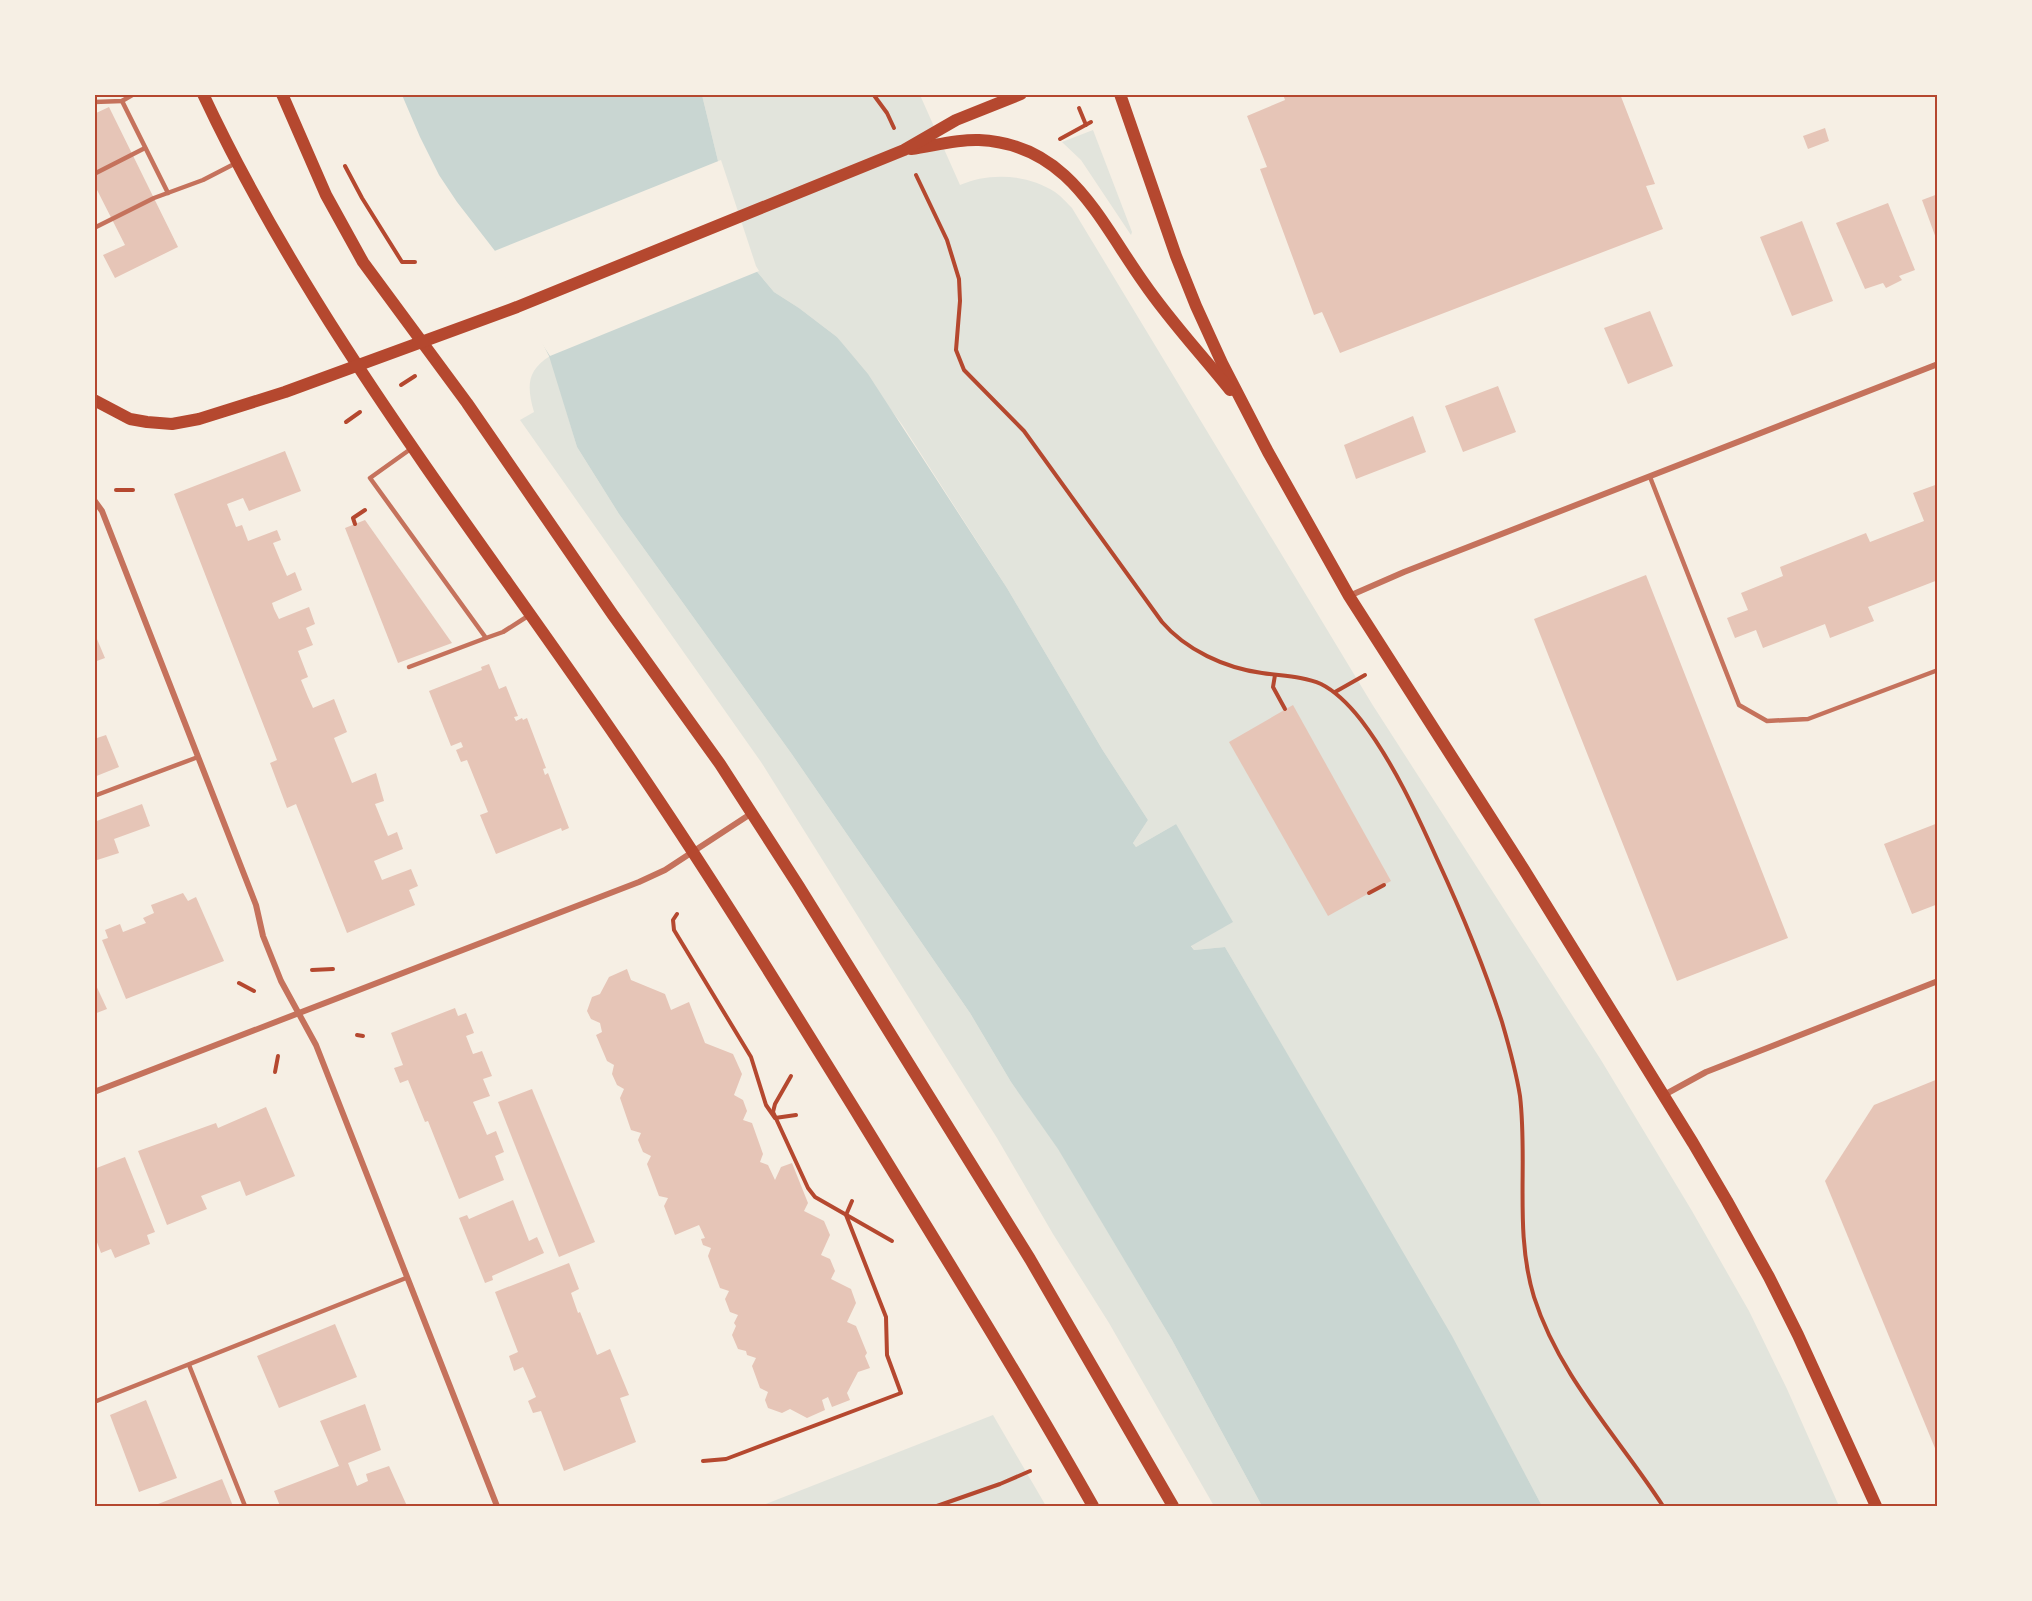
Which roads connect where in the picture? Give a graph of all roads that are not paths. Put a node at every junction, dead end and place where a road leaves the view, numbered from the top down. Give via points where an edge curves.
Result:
1 (135, 94) edge
2 (203, 94) edge
3 (282, 94) edge
4 (1021, 94) edge
5 (1120, 94) edge
6 (122, 101) junction
7 (94, 102) edge
8 (145, 148) junction
9 (904, 150) junction
10 (236, 164) junction
11 (94, 174) edge
12 (168, 193) junction
13 (94, 228) edge
14 (421, 341) junction
15 (1938, 364) edge
16 (356, 365) junction
17 (94, 400) edge
18 (1250, 414) junction
19 (411, 448) junction
20 (1650, 477) junction
21 (94, 500) edge
22 (1349, 596) junction
23 (530, 615) junction
24 (486, 638) junction
25 (409, 667) dead end
26 (1938, 670) edge
27 (198, 757) junction
28 (94, 796) edge
29 (752, 813) junction
30 (692, 852) junction
31 (1938, 981) edge
32 (298, 1013) junction
33 (94, 1092) edge
34 (1664, 1095) junction
35 (406, 1278) junction
36 (189, 1365) junction
37 (94, 1402) edge
38 (245, 1506) edge
39 (497, 1506) edge
40 (1094, 1506) edge
41 (1173, 1506) edge
42 (1876, 1506) edge

1 - 6 lane
2 - 10 main road
3 - 14 main road via 346,233
4 - 9 main road via 956,120
5 - 18 main road via 1192,296
6 - 7 lane
6 - 8 lane
8 - 11 lane
8 - 12 lane
9 - 14 main road
9 - 18 main road via 969,140 1003,142 1046,160 1063,172 1090,202 1145,286
10 - 12 lane
10 - 16 main road
12 - 13 lane
14 - 16 main road
14 - 29 main road
15 - 20 street
16 - 17 main road via 285,392 172,424 130,419
16 - 19 main road
18 - 22 main road
19 - 23 main road
19 - 24 lane via 370,478
20 - 22 street
20 - 26 lane via 1739,705 1767,721 1808,719
21 - 27 street via 102,511
22 - 34 main road
23 - 24 lane
23 - 30 main road
24 - 25 lane
27 - 28 lane
27 - 32 street via 256,904 263,936
29 - 30 street
29 - 41 main road via 975,1167
30 - 32 street via 665,870 611,894
30 - 40 main road via 1006,1354
31 - 34 street via 1706,1072
32 - 33 street
32 - 35 street via 316,1046
34 - 42 main road via 1769,1277
35 - 36 lane
35 - 39 street
36 - 37 lane
36 - 38 lane

